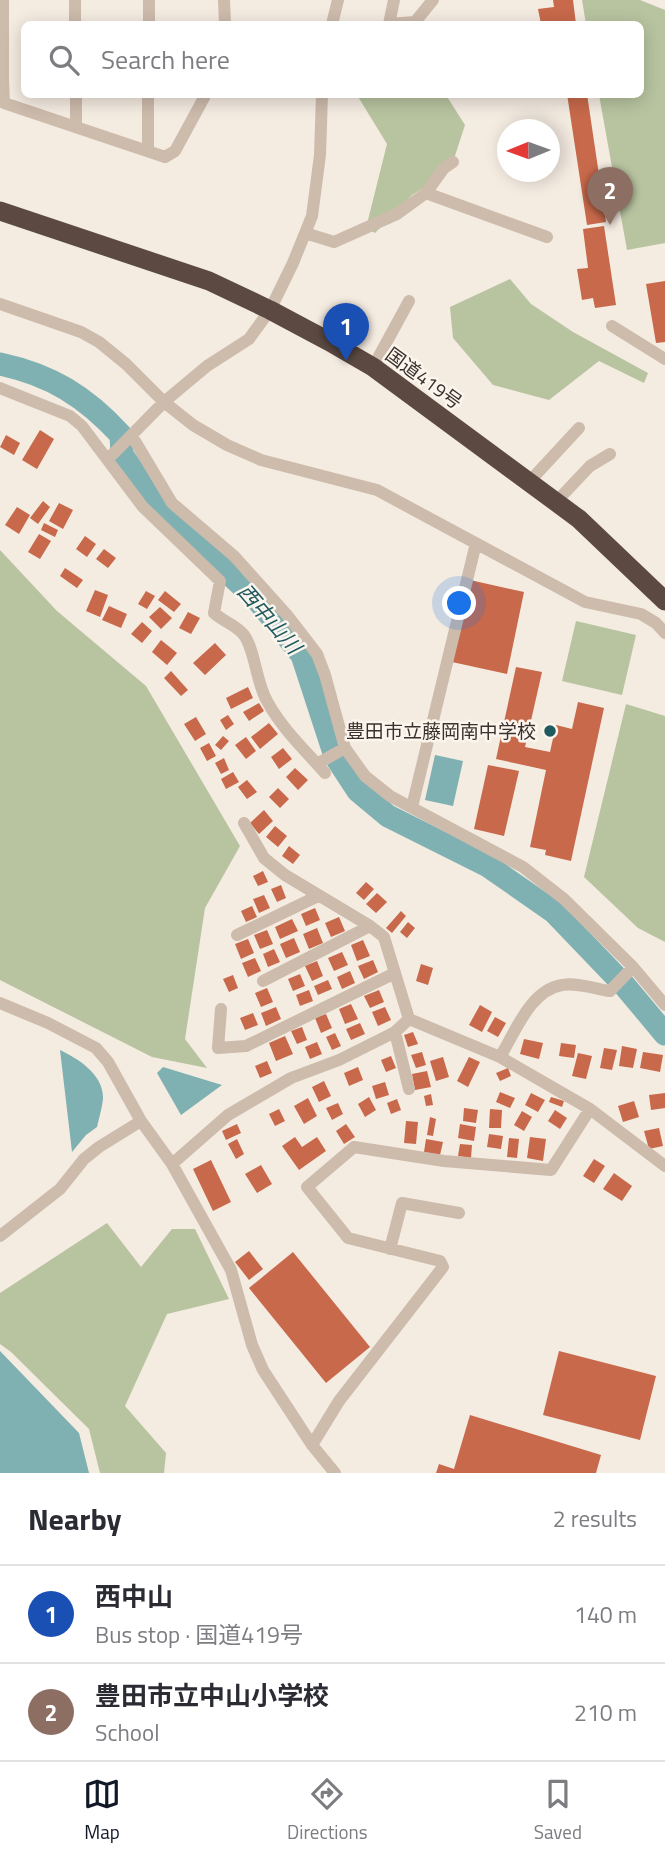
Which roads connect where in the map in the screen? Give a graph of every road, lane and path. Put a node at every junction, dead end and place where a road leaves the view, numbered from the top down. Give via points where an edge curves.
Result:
1 (3, 0) edge
2 (75, 0) edge
3 (149, 0) edge
4 (225, 0) edge
5 (338, 0) edge
6 (394, 0) edge
7 (433, 0) edge
8 (75, 21) edge
9 (149, 21) edge
10 (225, 21) edge
11 (333, 21) edge
12 (390, 21) edge
13 (416, 21) edge
14 (1, 80) edge
15 (76, 98) edge
16 (148, 98) edge
17 (203, 98) edge
18 (322, 98) edge
19 (76, 127) junction
20 (148, 151) junction
21 (453, 162) dead end
22 (426, 193) junction
23 (0, 211) edge
24 (305, 233) junction
25 (547, 237) dead end
26 (409, 301) dead end
27 (0, 304) edge
28 (270, 310) junction
29 (612, 326) dead end
30 (665, 359) edge
31 (373, 368) junction
32 (0, 388) edge
33 (164, 402) junction
34 (579, 428) dead end
35 (129, 438) junction
36 (610, 454) dead end
37 (109, 458) junction
38 (529, 482) junction
39 (556, 502) junction
40 (476, 543) junction
41 (665, 601) edge
42 (665, 633) edge
43 (343, 750) junction
44 (412, 807) junction
45 (244, 823) dead end
46 (317, 896) junction
47 (370, 926) junction
48 (237, 935) dead end
49 (631, 970) junction
50 (395, 973) junction
51 (263, 981) dead end
52 (0, 1003) edge
53 (665, 1005) edge
54 (221, 1009) dead end
55 (410, 1019) junction
56 (395, 1032) junction
57 (500, 1057) junction
58 (409, 1089) dead end
59 (590, 1109) junction
60 (141, 1121) junction
61 (663, 1163) edge
62 (172, 1164) junction
63 (459, 1213) dead end
64 (0, 1236) edge
65 (390, 1249) junction
66 (312, 1445) junction
67 (335, 1473) edge

1 - 14 street
2 - 8 street
3 - 9 street
4 - 10 street
5 - 11 street
6 - 12 street
7 - 13 street
14 - 19 street via 4,103
15 - 19 street
16 - 20 street
17 - 20 street via 174,151 164,157
18 - 24 street via 320,155 312,216
19 - 20 street
21 - 22 street
22 - 24 street via 397,214 334,242
22 - 25 street
23 - 28 highway, 国道419号 via 209,281
24 - 28 street
26 - 31 street
27 - 33 street via 99,342
28 - 31 highway, 国道419号
28 - 33 street via 249,339
29 - 30 street
31 - 38 highway, 国道419号
32 - 37 street via 70,416
33 - 35 street
33 - 40 street via 227,445 261,460 377,490
34 - 38 street
35 - 37 street
35 - 43 street via 173,503 234,556 317,654
36 - 39 street via 590,466
37 - 43 street via 143,507 220,581 214,613 249,642 267,702 289,733 321,766
38 - 39 highway, 国道419号
39 - 41 highway, 国道419号
40 - 42 street via 584,602 641,614
40 - 44 street
43 - 44 street via 365,776
44 - 49 street via 523,867 564,899
45 - 46 street via 264,858
46 - 47 street
46 - 48 street
47 - 50 street via 384,937
47 - 51 street
49 - 53 street
49 - 57 street via 610,991 564,984 548,989 533,1003
50 - 54 street via 246,1046 218,1048
50 - 55 street
52 - 60 street via 96,1048
55 - 56 street
55 - 57 street
56 - 58 street
56 - 62 street via 280,1084 228,1115
57 - 59 street
59 - 61 street
59 - 65 street via 551,1170 354,1147 307,1187 348,1238
60 - 62 street
60 - 64 street via 84,1159 60,1189
62 - 66 street via 231,1270 263,1370
63 - 65 street via 402,1203
65 - 66 street via 440,1261 443,1266 339,1401
66 - 67 street

